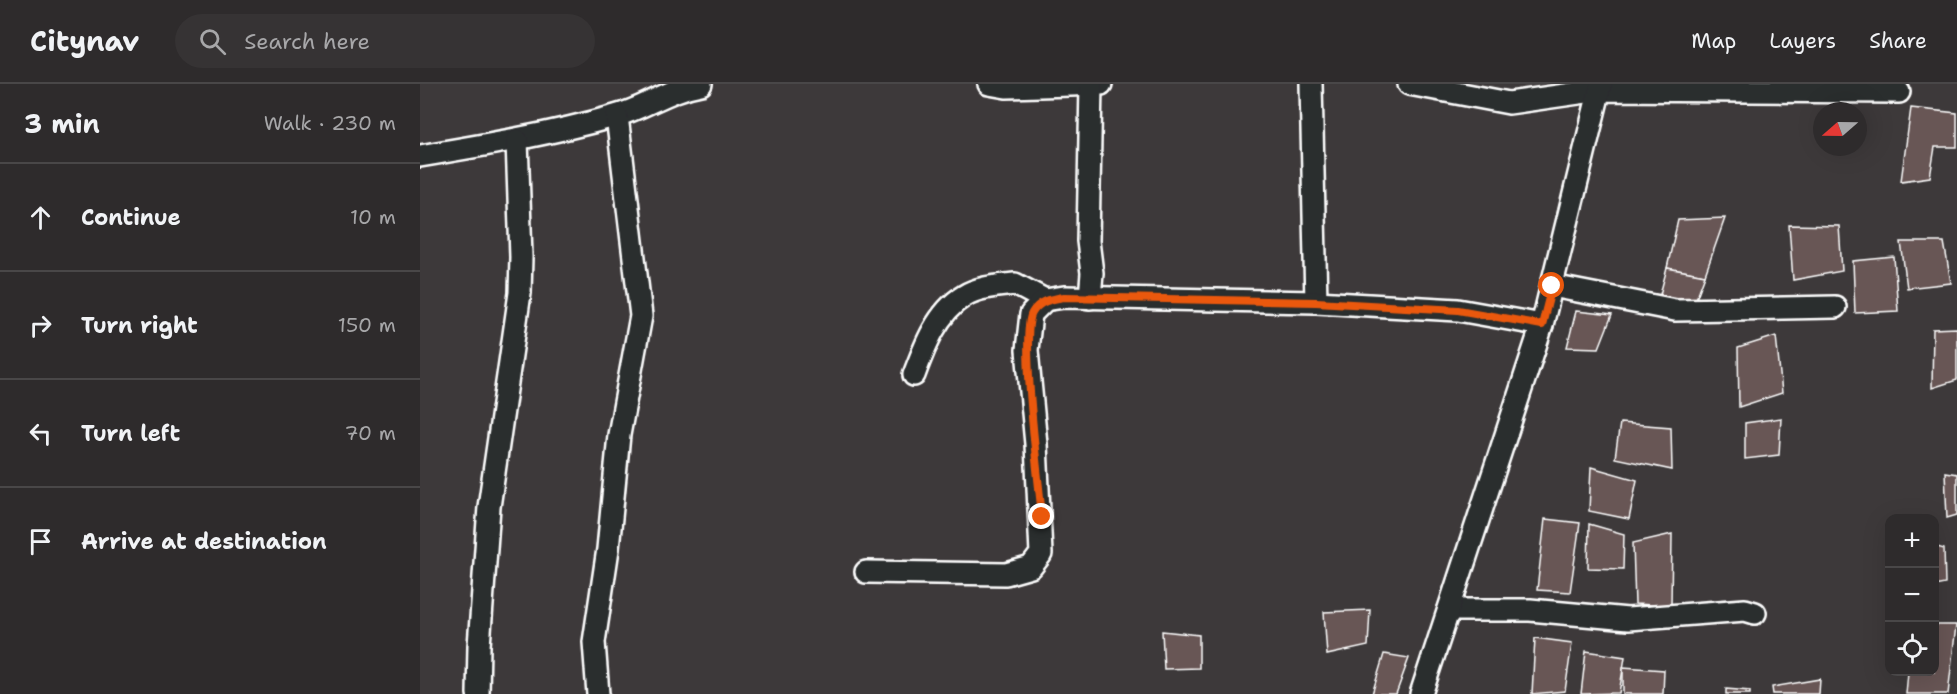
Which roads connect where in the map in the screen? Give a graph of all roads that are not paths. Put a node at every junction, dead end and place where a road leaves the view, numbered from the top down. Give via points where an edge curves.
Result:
1 (701, 84) edge
2 (988, 84) edge
3 (1311, 84) edge
4 (1408, 84) edge
5 (1096, 85) edge
6 (1600, 87) edge
7 (1899, 92) dead end
8 (618, 116) junction
9 (518, 140) junction
10 (420, 156) edge
11 (1552, 286) junction
12 (1090, 298) junction
13 (1045, 300) junction
14 (1316, 302) junction
15 (1835, 307) dead end
16 (1542, 325) junction
17 (914, 375) dead end
18 (866, 572) dead end
19 (1449, 610) junction
20 (1755, 613) dead end
21 (478, 694) edge
22 (598, 694) edge
23 (1420, 694) edge

1 - 8 street via 678,88
2 - 5 street
3 - 14 street
4 - 6 street via 1509,103
5 - 12 street via 1088,241
6 - 7 street
6 - 11 street
8 - 9 street
8 - 22 street via 641,316 619,435 594,642
9 - 10 street
9 - 21 street via 520,293 489,507
11 - 15 street via 1676,310
11 - 16 street
12 - 13 street
12 - 14 street
13 - 17 street via 1015,284 963,296 926,342
13 - 18 street via 1031,314 1027,350 1041,554 1031,567 1006,574
14 - 16 street via 1458,310
16 - 19 street
19 - 20 street via 1530,610 1628,619 1745,610
19 - 23 street

